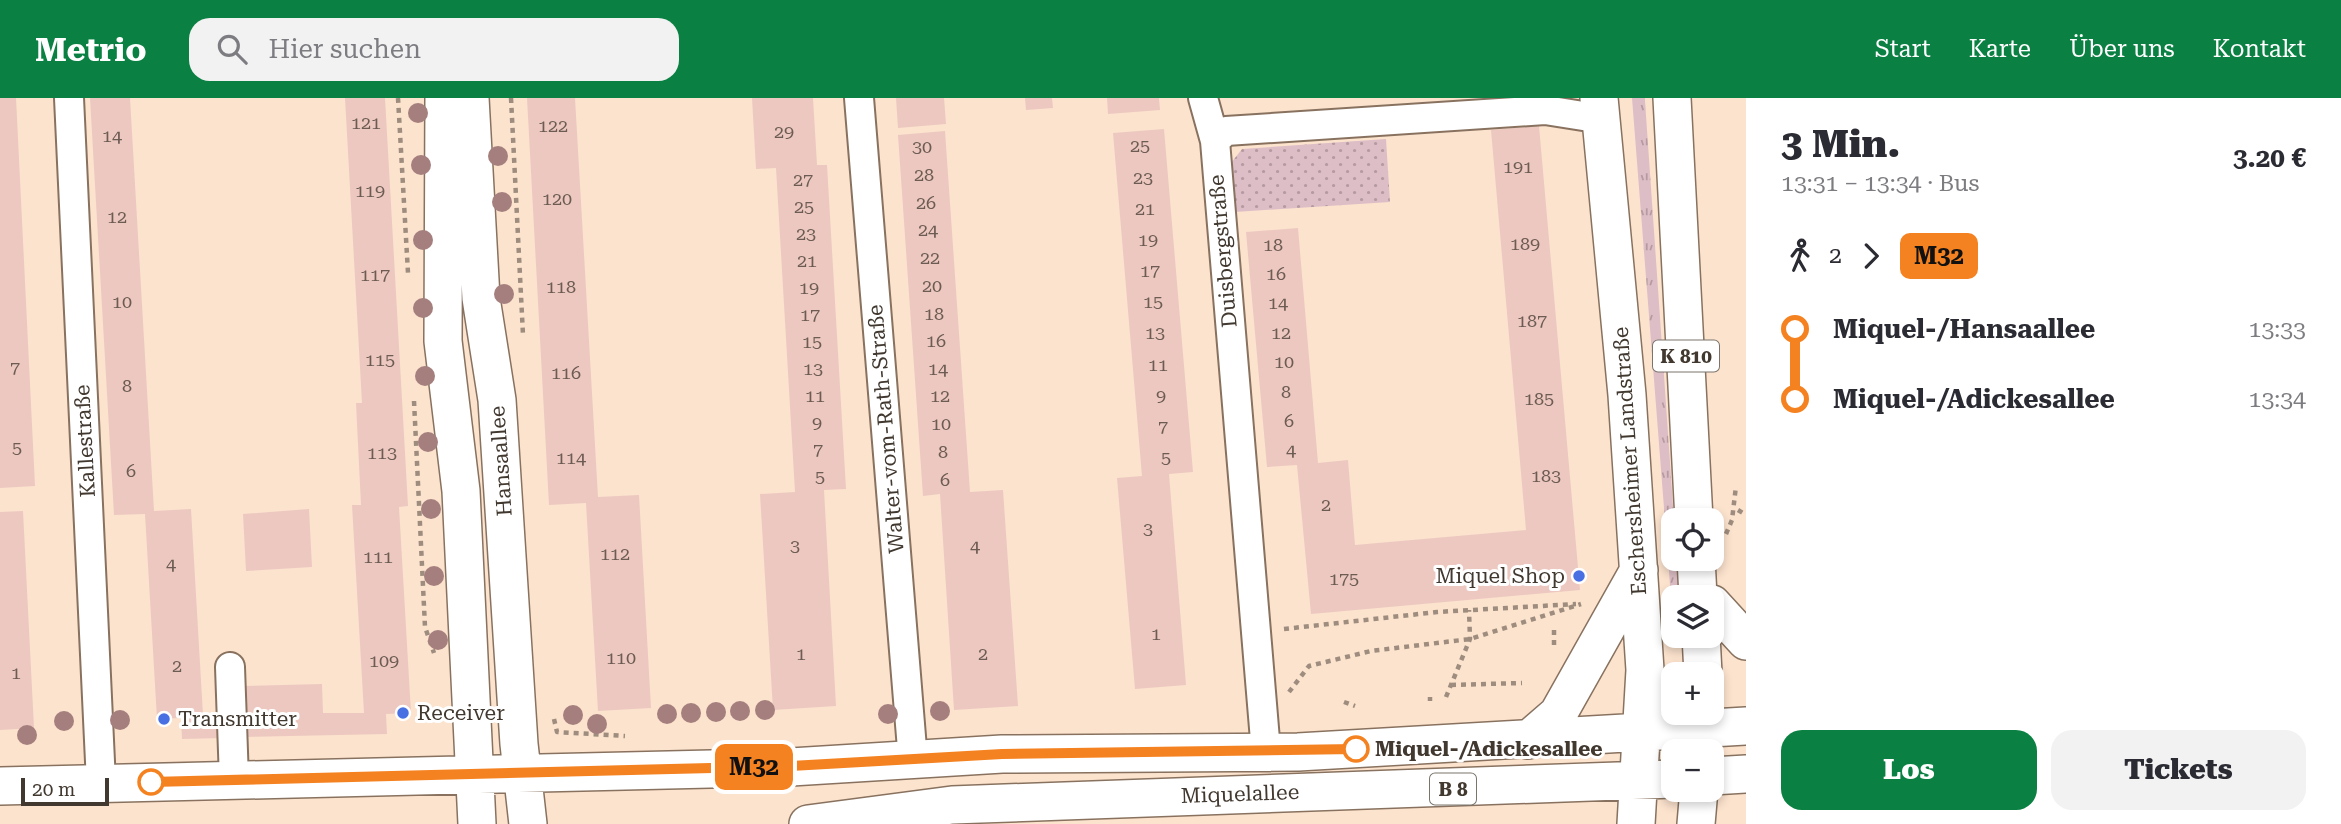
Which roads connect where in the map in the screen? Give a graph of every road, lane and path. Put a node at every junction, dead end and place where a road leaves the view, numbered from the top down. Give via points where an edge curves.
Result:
1 (69, 98) edge
2 (444, 98) edge
3 (470, 98) edge
4 (859, 98) edge
5 (1203, 98) edge
6 (1672, 98) edge
7 (1600, 109) edge
8 (1215, 141) junction
9 (1693, 508) edge
10 (1738, 510) dead end
11 (1746, 514) edge
12 (1639, 570) junction
13 (1469, 610) junction
14 (1724, 614) edge
15 (1254, 631) junction
16 (1470, 639) junction
17 (1746, 641) edge
18 (230, 667) dead end
19 (1522, 682) dead end
20 (1451, 685) junction
21 (1285, 697) dead end
22 (1446, 697) dead end
23 (1344, 702) dead end
24 (1355, 706) dead end
25 (554, 719) dead end
26 (1746, 726) edge
27 (1703, 731) edge
28 (584, 733) dead end
29 (1643, 733) junction
30 (1528, 740) junction
31 (1266, 752) junction
32 (913, 761) junction
33 (523, 773) junction
34 (474, 774) junction
35 (1746, 774) edge
36 (1724, 775) edge
37 (234, 780) junction
38 (1656, 780) edge
39 (101, 783) junction
40 (0, 786) edge
41 (1698, 802) edge
42 (477, 824) edge
43 (528, 824) edge
44 (808, 824) edge
45 (1636, 824) edge
46 (1696, 824) edge

1 - 39 street, Kallestraße
2 - 34 main road, Hansaallee via 443,341 461,491
3 - 33 main road, Hansaallee via 481,298 497,400
4 - 32 street, Walter-vom-Rath-Straße
5 - 8 street, Duisbergstraße
6 - 9 main road, K 810
7 - 8 street via 1226,131
7 - 12 main road, Eschersheimer Landstraße / K 810
8 - 15 street, Duisbergstraße
10 - 11 path
12 - 29 main road, Eschersheimer Landstraße / K 810 via 1645,670
12 - 30 main road via 1558,713
13 - 15 path
13 - 16 path
13 - 16 path via 1583,604
14 - 17 main road
15 - 31 street, Duisbergstraße
16 - 20 path
16 - 21 path via 1371,651 1309,666
18 - 37 street
19 - 20 path
20 - 22 path
23 - 24 path
25 - 28 path via 557,732
26 - 27 main road, B 8
27 - 29 main road, Miquelallee / B 8
29 - 30 main road, Miquelallee / B 8
29 - 38 main road, Eschersheimer Landstraße
30 - 31 main road, Miquelallee / B 8
31 - 32 main road, Miquelallee / B 8 via 1002,754
32 - 33 main road, Miquelallee / B 8
33 - 34 main road, Miquelallee / B 8
33 - 43 main road, Hansaallee
34 - 37 main road, Miquelallee / B 8
34 - 42 main road, Hansaallee
35 - 36 main road
37 - 39 main road, Miquelallee / B 8
38 - 44 main road, Miquelallee / B 8 via 953,805
38 - 45 main road, Eschersheimer Landstraße
39 - 40 main road, Miquelallee / B 8
41 - 46 main road

